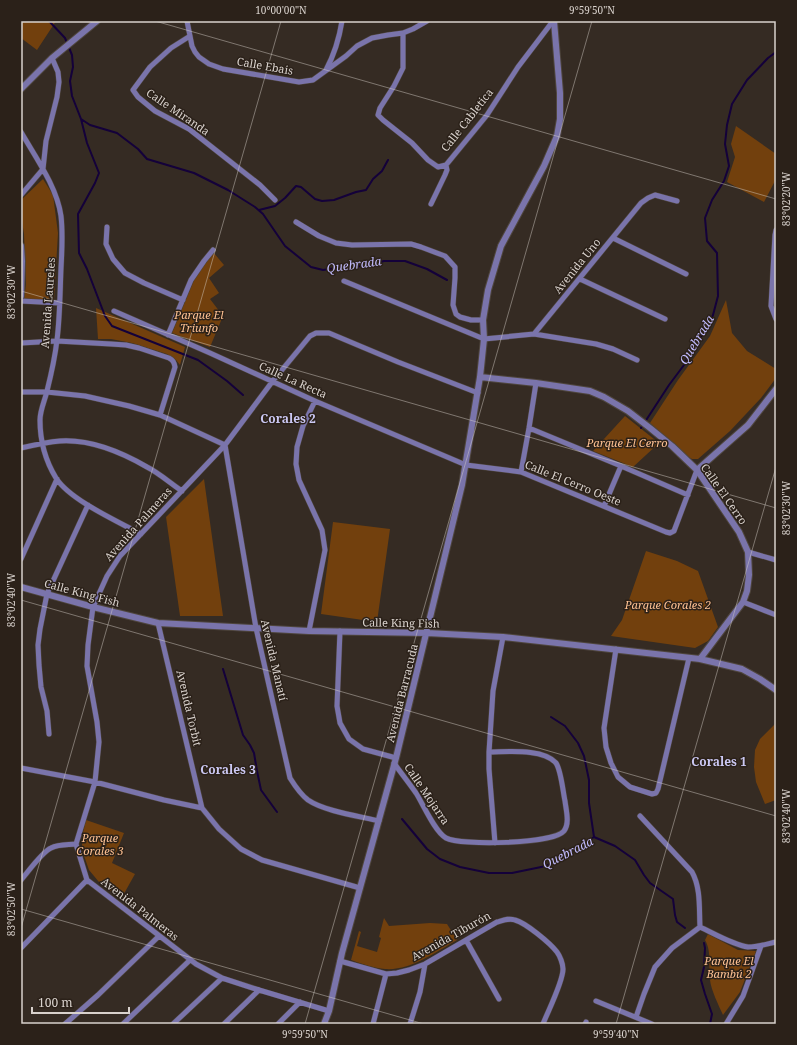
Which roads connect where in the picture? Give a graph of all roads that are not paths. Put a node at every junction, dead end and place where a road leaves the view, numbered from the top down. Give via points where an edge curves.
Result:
1 (97, 21) edge
2 (187, 21) edge
3 (342, 21) edge
4 (427, 21) edge
5 (554, 21) edge
6 (403, 33) junction
7 (190, 36) junction
8 (52, 58) junction
9 (326, 71) junction
10 (21, 89) edge
11 (21, 132) edge
12 (446, 165) junction
13 (43, 169) junction
14 (21, 195) edge
15 (275, 200) dead end
16 (677, 201) dead end
17 (431, 204) dead end
18 (296, 222) dead end
19 (107, 227) dead end
20 (776, 230) edge
21 (613, 238) junction
22 (21, 246) edge
23 (213, 250) dead end
24 (686, 274) dead end
25 (21, 277) edge
26 (580, 279) junction
27 (344, 281) dead end
28 (21, 296) edge
29 (183, 300) junction
30 (21, 301) edge
31 (60, 303) junction
32 (114, 311) dead end
33 (776, 318) edge
34 (665, 319) dead end
35 (483, 320) junction
36 (534, 334) junction
37 (168, 335) junction
38 (484, 339) junction
39 (57, 341) junction
40 (21, 342) edge
41 (637, 360) dead end
42 (480, 377) junction
43 (272, 382) junction
44 (536, 383) junction
45 (776, 389) edge
46 (21, 392) edge
47 (47, 392) junction
48 (478, 393) junction
49 (315, 400) junction
50 (160, 415) junction
51 (529, 428) junction
52 (42, 444) junction
53 (225, 445) junction
54 (21, 448) edge
55 (466, 465) junction
56 (622, 466) junction
57 (697, 470) junction
58 (521, 472) junction
59 (57, 479) junction
60 (182, 491) junction
61 (688, 495) junction
62 (88, 505) junction
63 (604, 506) junction
64 (141, 534) junction
65 (748, 552) junction
66 (21, 559) edge
67 (776, 560) edge
68 (21, 587) edge
69 (47, 594) junction
70 (743, 602) junction
71 (93, 608) junction
72 (776, 616) edge
73 (158, 623) junction
74 (256, 628) junction
75 (309, 631) junction
76 (340, 631) junction
77 (427, 632) junction
78 (503, 637) junction
79 (616, 649) junction
80 (689, 658) junction
81 (700, 659) junction
82 (776, 690) edge
83 (49, 734) dead end
84 (489, 752) junction
85 (395, 761) junction
86 (21, 768) edge
87 (95, 782) junction
88 (202, 808) junction
89 (640, 816) dead end
90 (379, 821) junction
91 (495, 843) junction
92 (76, 844) junction
93 (21, 880) edge
94 (87, 880) junction
95 (360, 888) junction
96 (700, 927) junction
97 (159, 936) junction
98 (466, 940) junction
99 (776, 942) edge
100 (761, 946) junction
101 (21, 948) edge
102 (190, 960) junction
103 (340, 961) junction
104 (425, 964) junction
105 (386, 974) junction
106 (222, 978) junction
107 (259, 990) junction
108 (499, 999) dead end
109 (596, 1001) dead end
110 (300, 1002) junction
111 (329, 1011) junction
112 (636, 1017) junction
113 (65, 1024) edge
114 (123, 1024) edge
115 (173, 1024) edge
116 (224, 1024) edge
117 (278, 1024) edge
118 (324, 1024) edge
119 (374, 1024) edge
120 (410, 1024) edge
121 (542, 1024) edge
122 (652, 1024) edge
123 (726, 1024) edge

1 - 8 street
2 - 7 street, Calle Ebais
3 - 9 street via 335,52
4 - 6 street
5 - 12 street, Calle Cabletica via 518,67 487,115
5 - 35 street, Avenida Barracuda via 560,93 557,136 502,246 488,290
6 - 9 street, Calle Ebais via 372,38 357,46
6 - 12 street, Calle Cabletica via 403,68 378,115 428,160 438,167
7 - 9 street, Calle Ebais via 192,46 199,57 223,69 299,82 313,80
7 - 15 street, Calle Miranda via 171,48 150,67 133,90 155,111 189,129 260,185
8 - 10 street
8 - 13 street via 59,82 46,141
11 - 13 street, Avenida Laureles
12 - 17 street via 447,170
13 - 14 street
13 - 31 street, Avenida Laureles via 58,200 61,217
16 - 21 street, Avenida Uno via 655,195 648,198 640,203
18 - 35 street via 336,243 411,244 445,256 455,267 453,305 456,314 460,318
19 - 29 street via 106,244 113,259 125,273
20 - 33 street via 771,306
21 - 24 street
21 - 26 street, Avenida Uno
22 - 25 street
23 - 29 street via 191,280
25 - 28 street
26 - 34 street
26 - 36 street, Avenida Uno
27 - 38 street
29 - 37 street
30 - 31 street
31 - 39 street, Avenida Laureles
32 - 37 street, Calle La Recta
35 - 38 street, Avenida Barracuda
36 - 38 street
36 - 41 street via 596,344
37 - 43 street, Calle La Recta
38 - 42 street, Avenida Barracuda
39 - 40 street
39 - 47 street, Avenida Laureles
39 - 50 street via 126,345 172,360 174,373
42 - 44 street, Calle El Cerro
42 - 48 street, Avenida Barracuda
43 - 48 street, Avenida Palmeras via 310,336 316,333 329,333
43 - 49 street, Calle La Recta
43 - 53 street, Avenida Palmeras
44 - 51 street
44 - 57 street, Calle El Cerro via 590,391 604,397 650,428
45 - 57 street via 748,425
46 - 47 street
47 - 50 street via 85,396
47 - 52 street, Avenida Laureles via 40,420
48 - 55 street, Avenida Barracuda
49 - 55 street, Calle La Recta
49 - 75 street via 303,426 297,447 296,464 299,480 322,530 325,550
50 - 53 street
51 - 56 street
51 - 58 street
52 - 54 street
52 - 59 street, Avenida Laureles via 47,462
52 - 60 street via 60,441 101,446 148,467
53 - 60 street, Avenida Palmeras
53 - 74 street, Avenida Manatí
55 - 58 street, Calle El Cerro Oeste
55 - 77 street, Avenida Barracuda
56 - 61 street
56 - 63 street
57 - 61 street
57 - 65 street, Calle El Cerro via 739,532
58 - 63 street, Calle El Cerro Oeste
59 - 62 street, Avenida Laureles via 70,493
59 - 66 street
60 - 64 street, Avenida Palmeras
61 - 63 street, Calle El Cerro Oeste via 674,531 670,533
62 - 64 street, Avenida Laureles
62 - 69 street
64 - 71 street, Avenida Palmeras via 120,556 106,576
65 - 67 street
65 - 70 street, Calle El Cerro via 749,575
68 - 69 street, Calle King Fish
69 - 71 street, Calle King Fish
69 - 83 street via 38,652
70 - 72 street
70 - 81 street, Calle El Cerro
71 - 73 street, Calle King Fish
71 - 87 street, Avenida Palmeras via 87,666 98,722
73 - 74 street, Calle King Fish
73 - 88 street, Avenida Torbit
74 - 75 street, Calle King Fish
74 - 90 street, Avenida Manatí via 288,771 296,789 318,806
75 - 76 street, Calle King Fish
76 - 77 street, Calle King Fish
76 - 85 street via 337,698 340,723 349,738 364,749
77 - 78 street, Calle King Fish
77 - 85 street, Avenida Barracuda
78 - 79 street, Calle King Fish
78 - 84 street via 493,691
79 - 80 street, Calle King Fish
79 - 80 street via 604,728 606,747 610,763 618,777 630,787 652,794 658,789
80 - 81 street, Calle King Fish
81 - 82 street, Calle King Fish via 742,669
84 - 91 street
84 - 91 street, Calle Mojarra via 534,753 548,756 556,764 561,776 567,823 565,830 559,835
85 - 90 street, Avenida Barracuda
85 - 91 street, Calle Mojarra via 437,830 445,838 454,841
86 - 87 street
87 - 88 street
87 - 92 street, Avenida Palmeras
88 - 95 street, Avenida Torbit via 219,829 241,849 262,860
89 - 96 street via 692,872 696,880
90 - 95 street, Avenida Barracuda
92 - 93 street via 50,848
92 - 94 street, Avenida Palmeras
94 - 97 street, Avenida Palmeras
94 - 101 street
95 - 103 street, Avenida Barracuda
96 - 100 street via 737,944 748,947
96 - 112 street via 672,948 655,967
97 - 102 street, Avenida Palmeras
97 - 113 street
98 - 104 street, Avenida Tiburón
98 - 108 street
98 - 121 street, Avenida Tiburón via 497,922 517,920 544,938 556,951 563,969 558,988
99 - 100 street
100 - 123 street via 743,996
102 - 106 street, Avenida Palmeras
102 - 114 street
103 - 105 street, Avenida Tiburón
103 - 111 street, Avenida Barracuda
104 - 105 street, Avenida Tiburón
104 - 120 street
105 - 119 street
106 - 107 street, Avenida Palmeras
106 - 115 street
107 - 110 street, Avenida Palmeras
107 - 116 street
109 - 112 street
110 - 111 street, Avenida Palmeras
110 - 117 street
111 - 118 street, Avenida Barracuda
112 - 122 street

